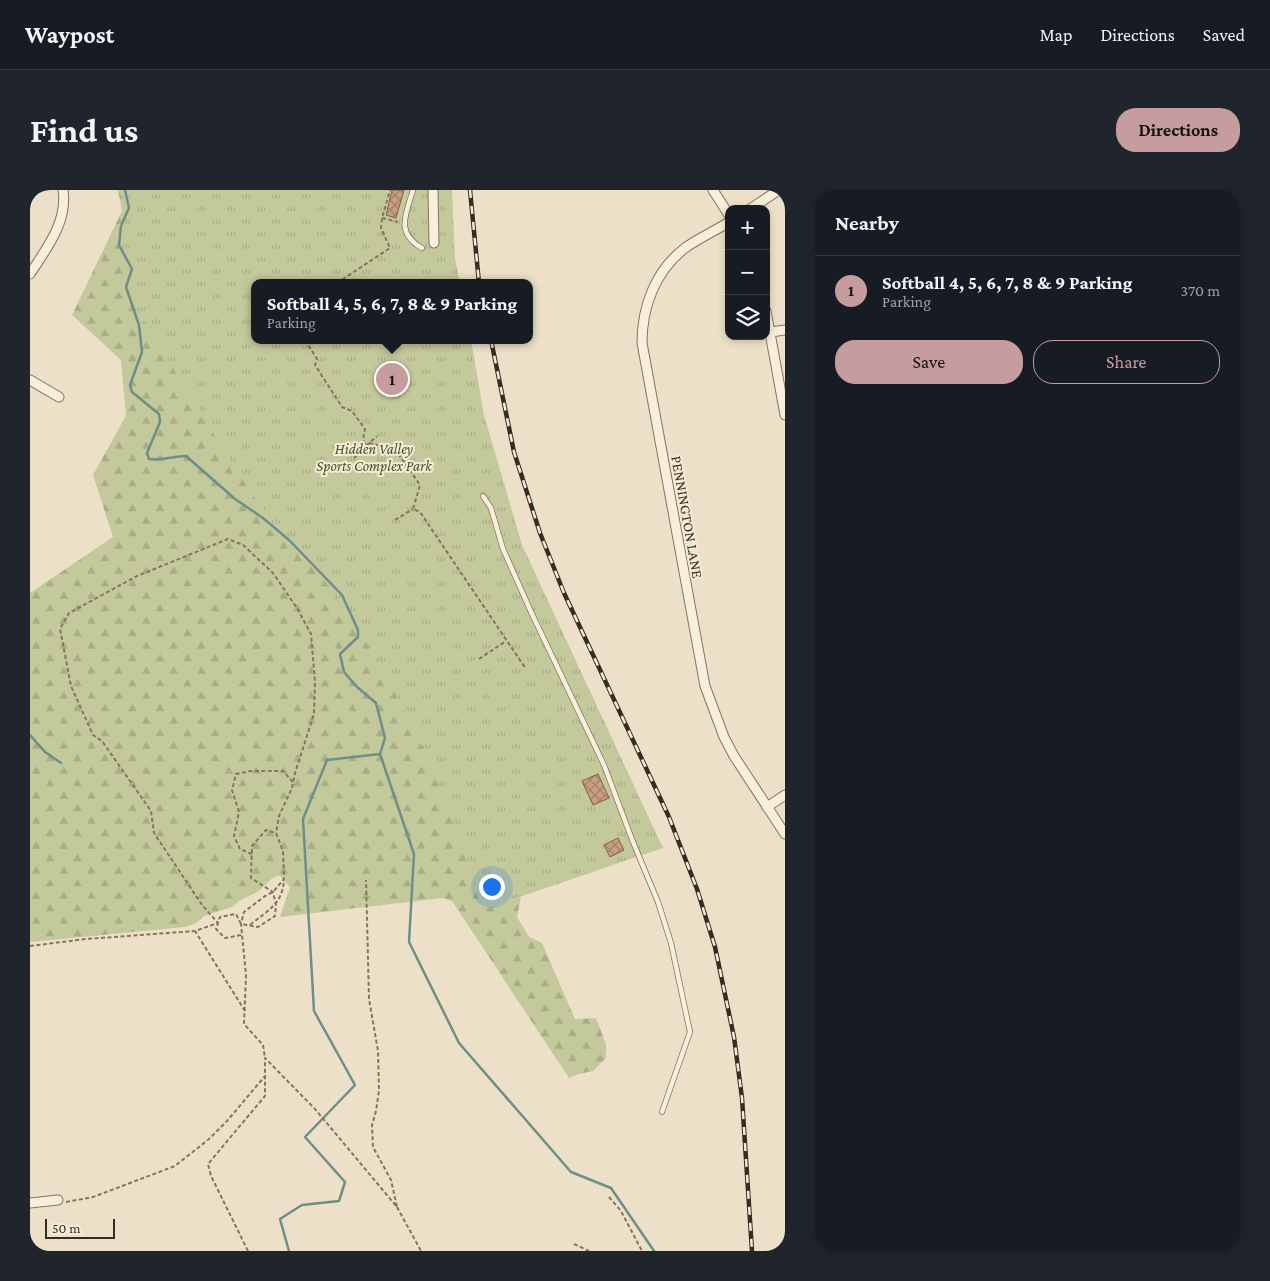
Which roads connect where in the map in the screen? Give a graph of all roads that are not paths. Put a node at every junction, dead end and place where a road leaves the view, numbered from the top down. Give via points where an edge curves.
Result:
1 (64, 190) edge
2 (413, 190) edge
3 (433, 190) edge
4 (713, 190) edge
5 (778, 190) edge
6 (756, 205) edge
7 (725, 209) edge
8 (725, 224) edge
9 (434, 243) dead end
10 (422, 248) dead end
11 (30, 274) edge
12 (770, 328) edge
13 (785, 330) edge
14 (771, 332) junction
15 (30, 380) edge
16 (59, 397) dead end
17 (785, 415) edge
18 (483, 496) dead end
19 (785, 795) edge
20 (767, 807) junction
21 (785, 834) edge
22 (662, 1112) dead end
23 (58, 1200) road end
24 (30, 1203) edge

1 - 11 street via 59,224
2 - 10 lane via 404,226 406,234
3 - 9 street
4 - 7 street
5 - 6 street
8 - 20 street, PENNINGTON LANE via 686,248 666,267 648,300 642,344 705,686 724,737
12 - 14 street
13 - 14 street
14 - 17 street
15 - 16 street
18 - 22 lane via 491,508 503,550 604,765 671,943 690,1032
19 - 20 street
20 - 21 street, PENNINGTON LANE
23 - 24 street

